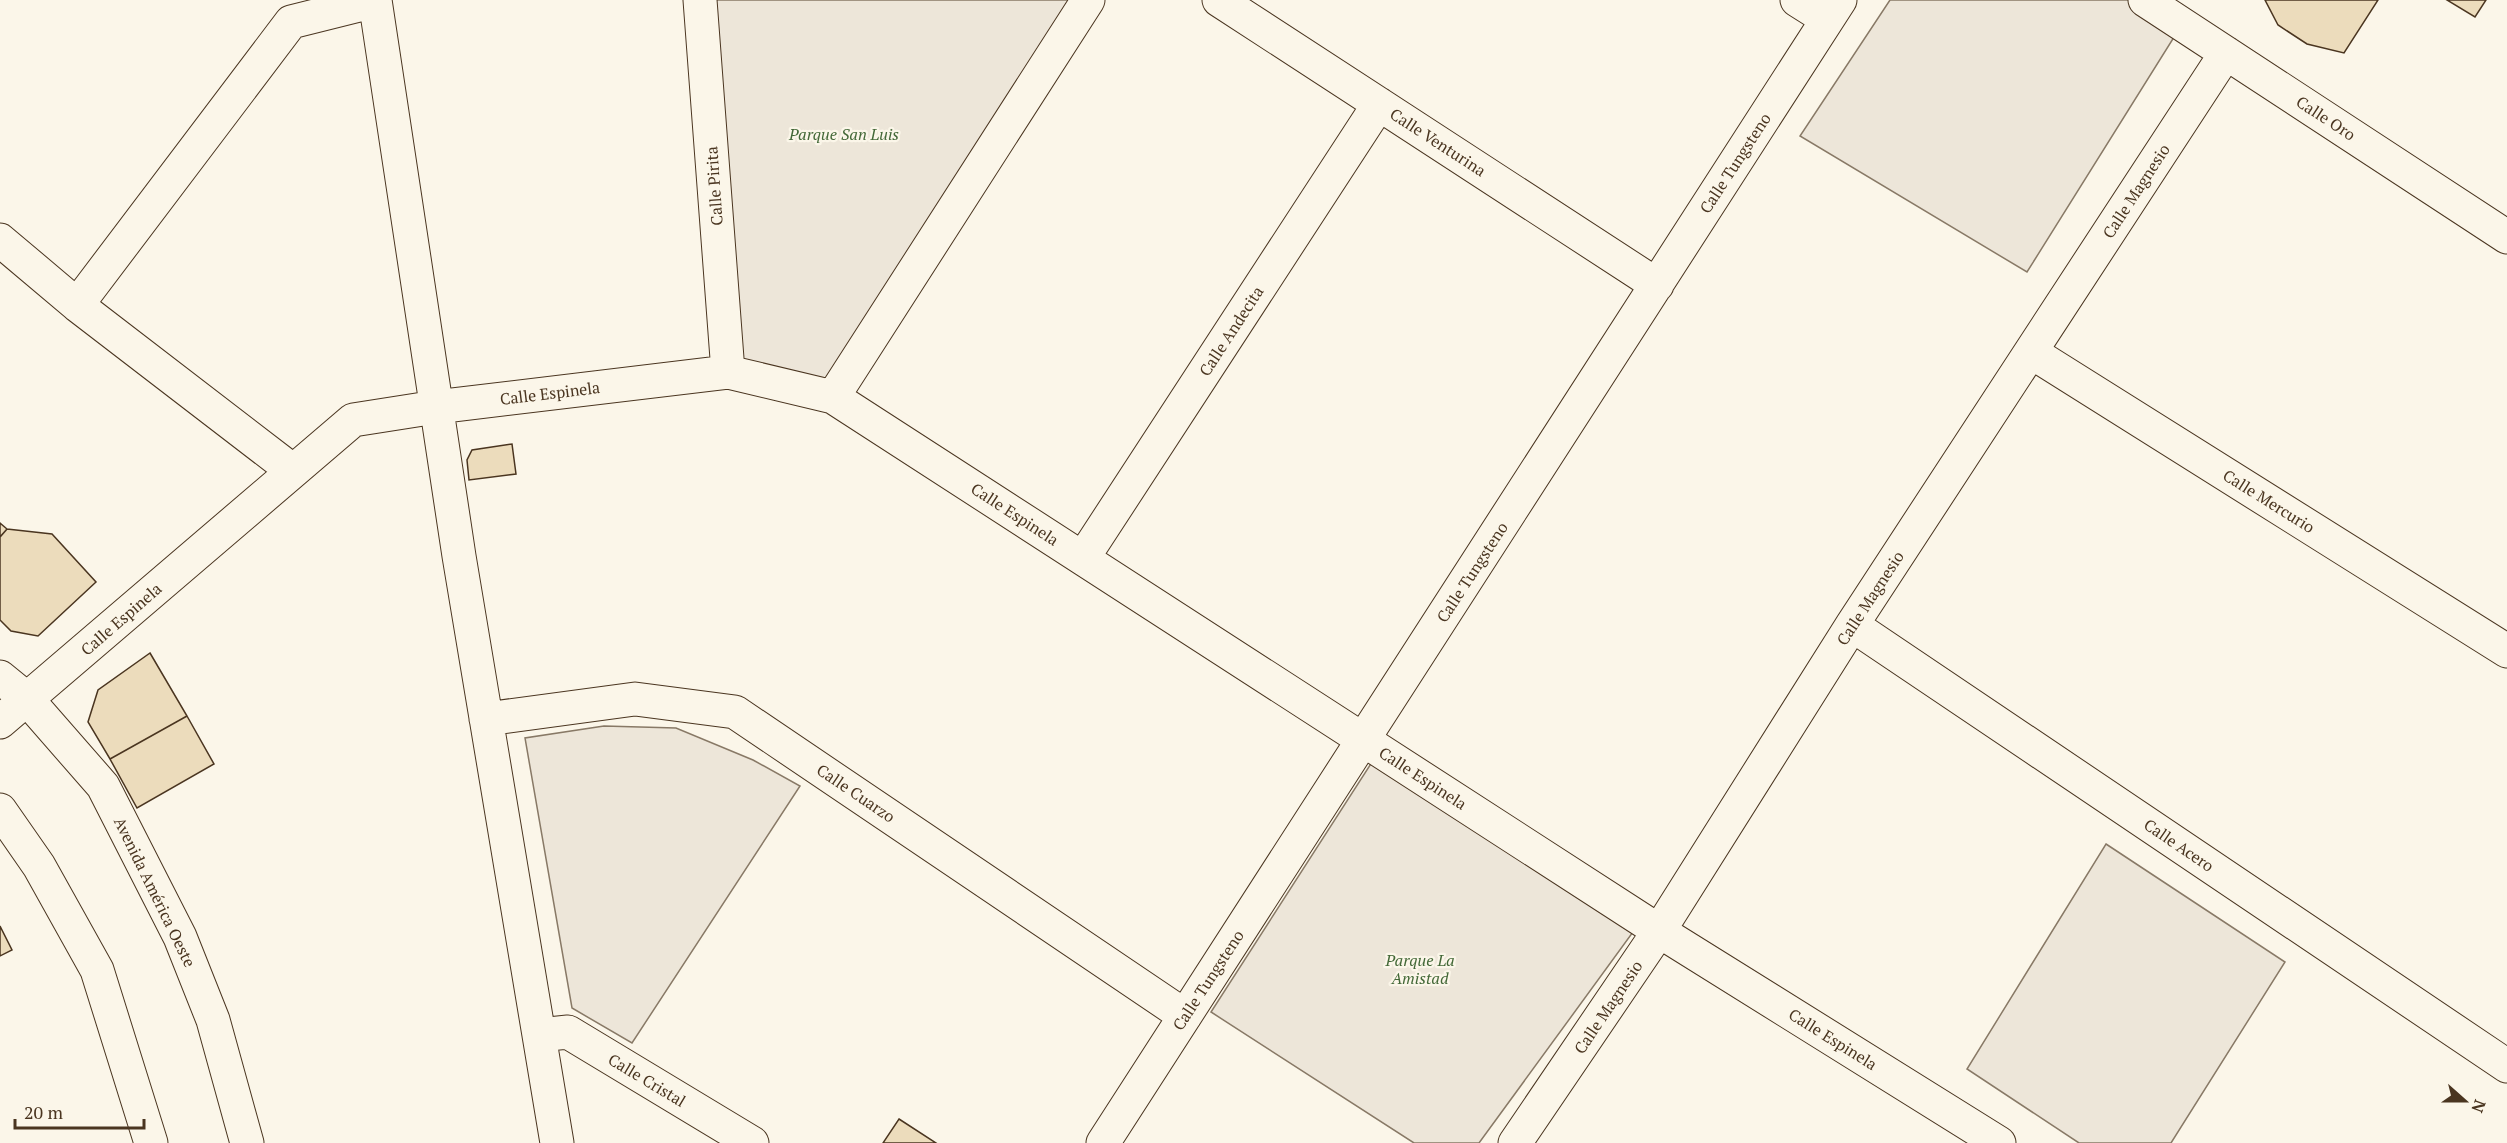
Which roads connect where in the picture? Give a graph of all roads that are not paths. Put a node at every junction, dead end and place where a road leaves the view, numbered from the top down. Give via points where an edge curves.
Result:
1 (700, 0) edge
2 (1088, 0) edge
3 (1219, 0) edge
4 (1797, 0) edge
5 (2145, 0) edge
6 (375, 1) edge
7 (1834, 10) edge
8 (2226, 53) junction
9 (1379, 104) junction
10 (2507, 237) edge
11 (0, 240) edge
12 (1657, 285) junction
13 (77, 304) junction
14 (2031, 352) junction
15 (728, 372) junction
16 (833, 397) junction
17 (436, 407) junction
18 (293, 471) junction
19 (1083, 558) junction
20 (1852, 625) junction
21 (2507, 651) edge
22 (0, 677) edge
23 (27, 699) junction
24 (486, 719) junction
25 (0, 722) edge
26 (1364, 739) junction
27 (0, 810) edge
28 (1659, 931) junction
29 (1185, 1016) junction
30 (539, 1035) junction
31 (2507, 1066) edge
32 (151, 1143) edge
33 (247, 1143) edge
34 (557, 1143) edge
35 (752, 1143) edge
36 (1103, 1143) edge
37 (1515, 1143) edge
38 (1999, 1143) edge

1 - 15 street, Calle Pirita
2 - 16 street
3 - 9 street, Calle Venturina
4 - 7 street
5 - 8 street, Calle Oro
6 - 13 street via 291,22
6 - 17 street
7 - 12 street, Calle Tungsteno
8 - 10 street, Calle Oro
8 - 14 street, Calle Magnesio
9 - 12 street, Calle Venturina
9 - 19 street, Calle Andecita
11 - 13 street
12 - 26 street, Calle Tungsteno
13 - 18 street
14 - 20 street, Calle Magnesio
14 - 21 street, Calle Mercurio
15 - 16 street, Calle Espinela
15 - 17 street, Calle Espinela
16 - 19 street, Calle Espinela
17 - 18 street, Calle Espinela via 353,420
17 - 24 street
18 - 23 street, Calle Espinela
19 - 26 street, Calle Espinela
20 - 28 street, Calle Magnesio
20 - 31 street, Calle Acero
22 - 23 street, Avenida América Oeste
23 - 25 street, Calle Espinela
23 - 33 street, Avenida América Oeste via 103,786 180,937 213,1020
24 - 29 street, Calle Cuarzo via 635,699 735,712
24 - 30 street
26 - 28 street, Calle Espinela
26 - 29 street, Calle Tungsteno
27 - 32 street via 39,866 97,970
28 - 37 street, Calle Magnesio
28 - 38 street, Calle Espinela
29 - 36 street, Calle Tungsteno
30 - 34 street
30 - 35 street, Calle Cristal via 568,1032

